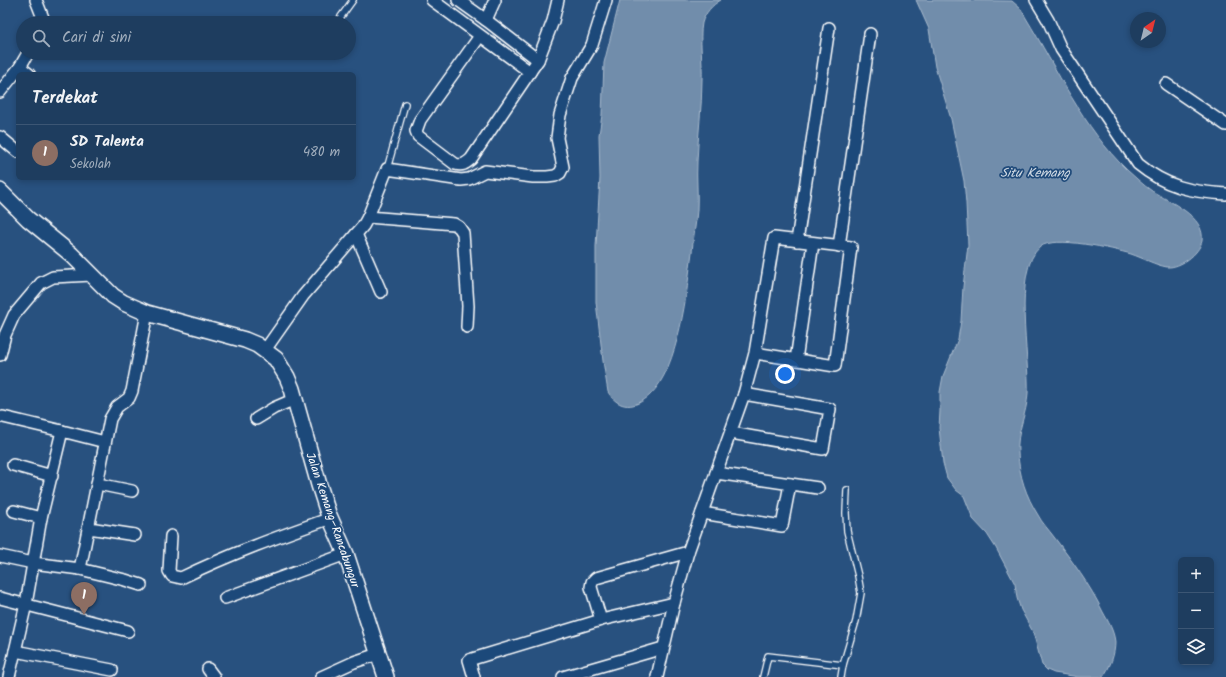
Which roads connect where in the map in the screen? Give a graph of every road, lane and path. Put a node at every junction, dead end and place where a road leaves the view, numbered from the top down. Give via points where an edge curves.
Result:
1 (36, 0) edge
2 (353, 0) edge
3 (432, 0) edge
4 (458, 0) edge
5 (496, 0) edge
6 (558, 0) edge
7 (606, 0) edge
8 (1036, 0) edge
9 (42, 16) edge
10 (341, 16) edge
11 (486, 20) junction
12 (829, 28) dead end
13 (870, 34) dead end
14 (480, 36) junction
15 (24, 60) edge
16 (538, 60) junction
17 (20, 67) junction
18 (26, 72) edge
19 (530, 72) junction
20 (1166, 84) dead end
21 (0, 92) edge
22 (405, 104) dead end
23 (1226, 125) edge
24 (0, 137) edge
25 (16, 150) edge
26 (387, 169) junction
27 (0, 191) edge
28 (1226, 194) edge
29 (368, 217) junction
30 (356, 234) junction
31 (797, 240) junction
32 (814, 243) junction
33 (839, 246) junction
34 (92, 275) junction
35 (381, 292) dead end
36 (147, 313) junction
37 (467, 327) dead end
38 (265, 350) junction
39 (755, 353) junction
40 (0, 355) edge
41 (796, 360) junction
42 (744, 394) junction
43 (295, 399) junction
44 (3, 417) dead end
45 (256, 420) dead end
46 (62, 431) junction
47 (731, 433) junction
48 (105, 442) junction
49 (13, 465) dead end
50 (716, 473) junction
51 (52, 476) junction
52 (98, 484) junction
53 (790, 484) junction
54 (818, 488) dead end
55 (847, 490) dead end
56 (132, 491) dead end
57 (14, 511) dead end
58 (702, 513) junction
59 (42, 518) junction
60 (331, 518) junction
61 (89, 528) junction
62 (135, 535) dead end
63 (171, 536) dead end
64 (688, 552) junction
65 (346, 554) junction
66 (0, 556) edge
67 (33, 563) junction
68 (80, 569) junction
69 (141, 585) dead end
70 (0, 598) edge
71 (225, 598) dead end
72 (674, 602) junction
73 (26, 604) junction
74 (601, 620) junction
75 (128, 631) dead end
76 (663, 648) junction
77 (15, 651) junction
78 (378, 654) junction
79 (843, 665) junction
80 (112, 670) dead end
81 (9, 677) edge
82 (321, 677) edge
83 (386, 677) edge
84 (474, 677) edge
85 (563, 677) edge
86 (657, 677) edge
87 (763, 677) edge
88 (841, 677) edge

1 - 9 street
2 - 10 lane
3 - 14 street
4 - 11 street
5 - 11 street
6 - 16 street
7 - 26 street via 592,45 572,78 560,115 557,138 563,167 560,173 554,176 533,177 485,171 469,180 461,180
8 - 28 street via 1060,49 1138,164 1154,175 1184,189
11 - 16 street
12 - 31 street
13 - 33 street
14 - 19 street
14 - 19 street via 420,120 416,131 418,136 455,164 460,166 471,159
15 - 17 street
16 - 19 street
17 - 18 street
17 - 21 street
20 - 23 street
22 - 26 lane
24 - 25 street
26 - 29 street
27 - 34 street, Jalan Kemang–Rancabungur
29 - 30 street
29 - 37 street via 454,224 459,227 462,233 468,306
30 - 35 street
30 - 38 street via 303,296
31 - 32 street
31 - 39 street via 774,238
32 - 33 street
32 - 41 street
33 - 41 street via 851,248 835,366
34 - 36 street, Jalan Kemang–Rancabungur via 124,304
34 - 40 street via 53,277 41,283 14,315 5,334
36 - 38 street, Jalan Kemang–Rancabungur via 245,340
36 - 48 street via 130,398 113,412
38 - 43 street, Jalan Kemang–Rancabungur via 282,367
39 - 41 street
39 - 42 street
42 - 47 street
42 - 47 street via 830,409 823,449
43 - 45 street via 274,408
43 - 60 street, Jalan Kemang–Rancabungur
44 - 46 street
46 - 48 street
46 - 51 street
47 - 50 street
48 - 52 street
49 - 51 street
50 - 53 street
50 - 58 street
51 - 59 street
52 - 56 street
52 - 61 street
53 - 54 street
53 - 58 street via 782,526
55 - 79 lane via 847,530 861,593
57 - 59 street
58 - 64 street
59 - 67 street
60 - 63 street via 213,562 182,578 172,576 169,571
60 - 65 street, Jalan Kemang–Rancabungur
61 - 62 street
61 - 68 street
64 - 72 street
64 - 74 street via 596,578 592,582 592,587
65 - 71 street
65 - 78 street, Jalan Kemang–Rancabungur
66 - 67 street
67 - 68 street
67 - 73 street
68 - 69 street
70 - 73 street
72 - 74 street
72 - 76 street
73 - 75 street
73 - 77 street
74 - 84 street via 469,660
76 - 85 street
76 - 86 street
77 - 80 street
77 - 81 street
78 - 82 street
78 - 83 street, Jalan Kemang–Rancabungur
79 - 87 lane via 768,656
79 - 88 lane

